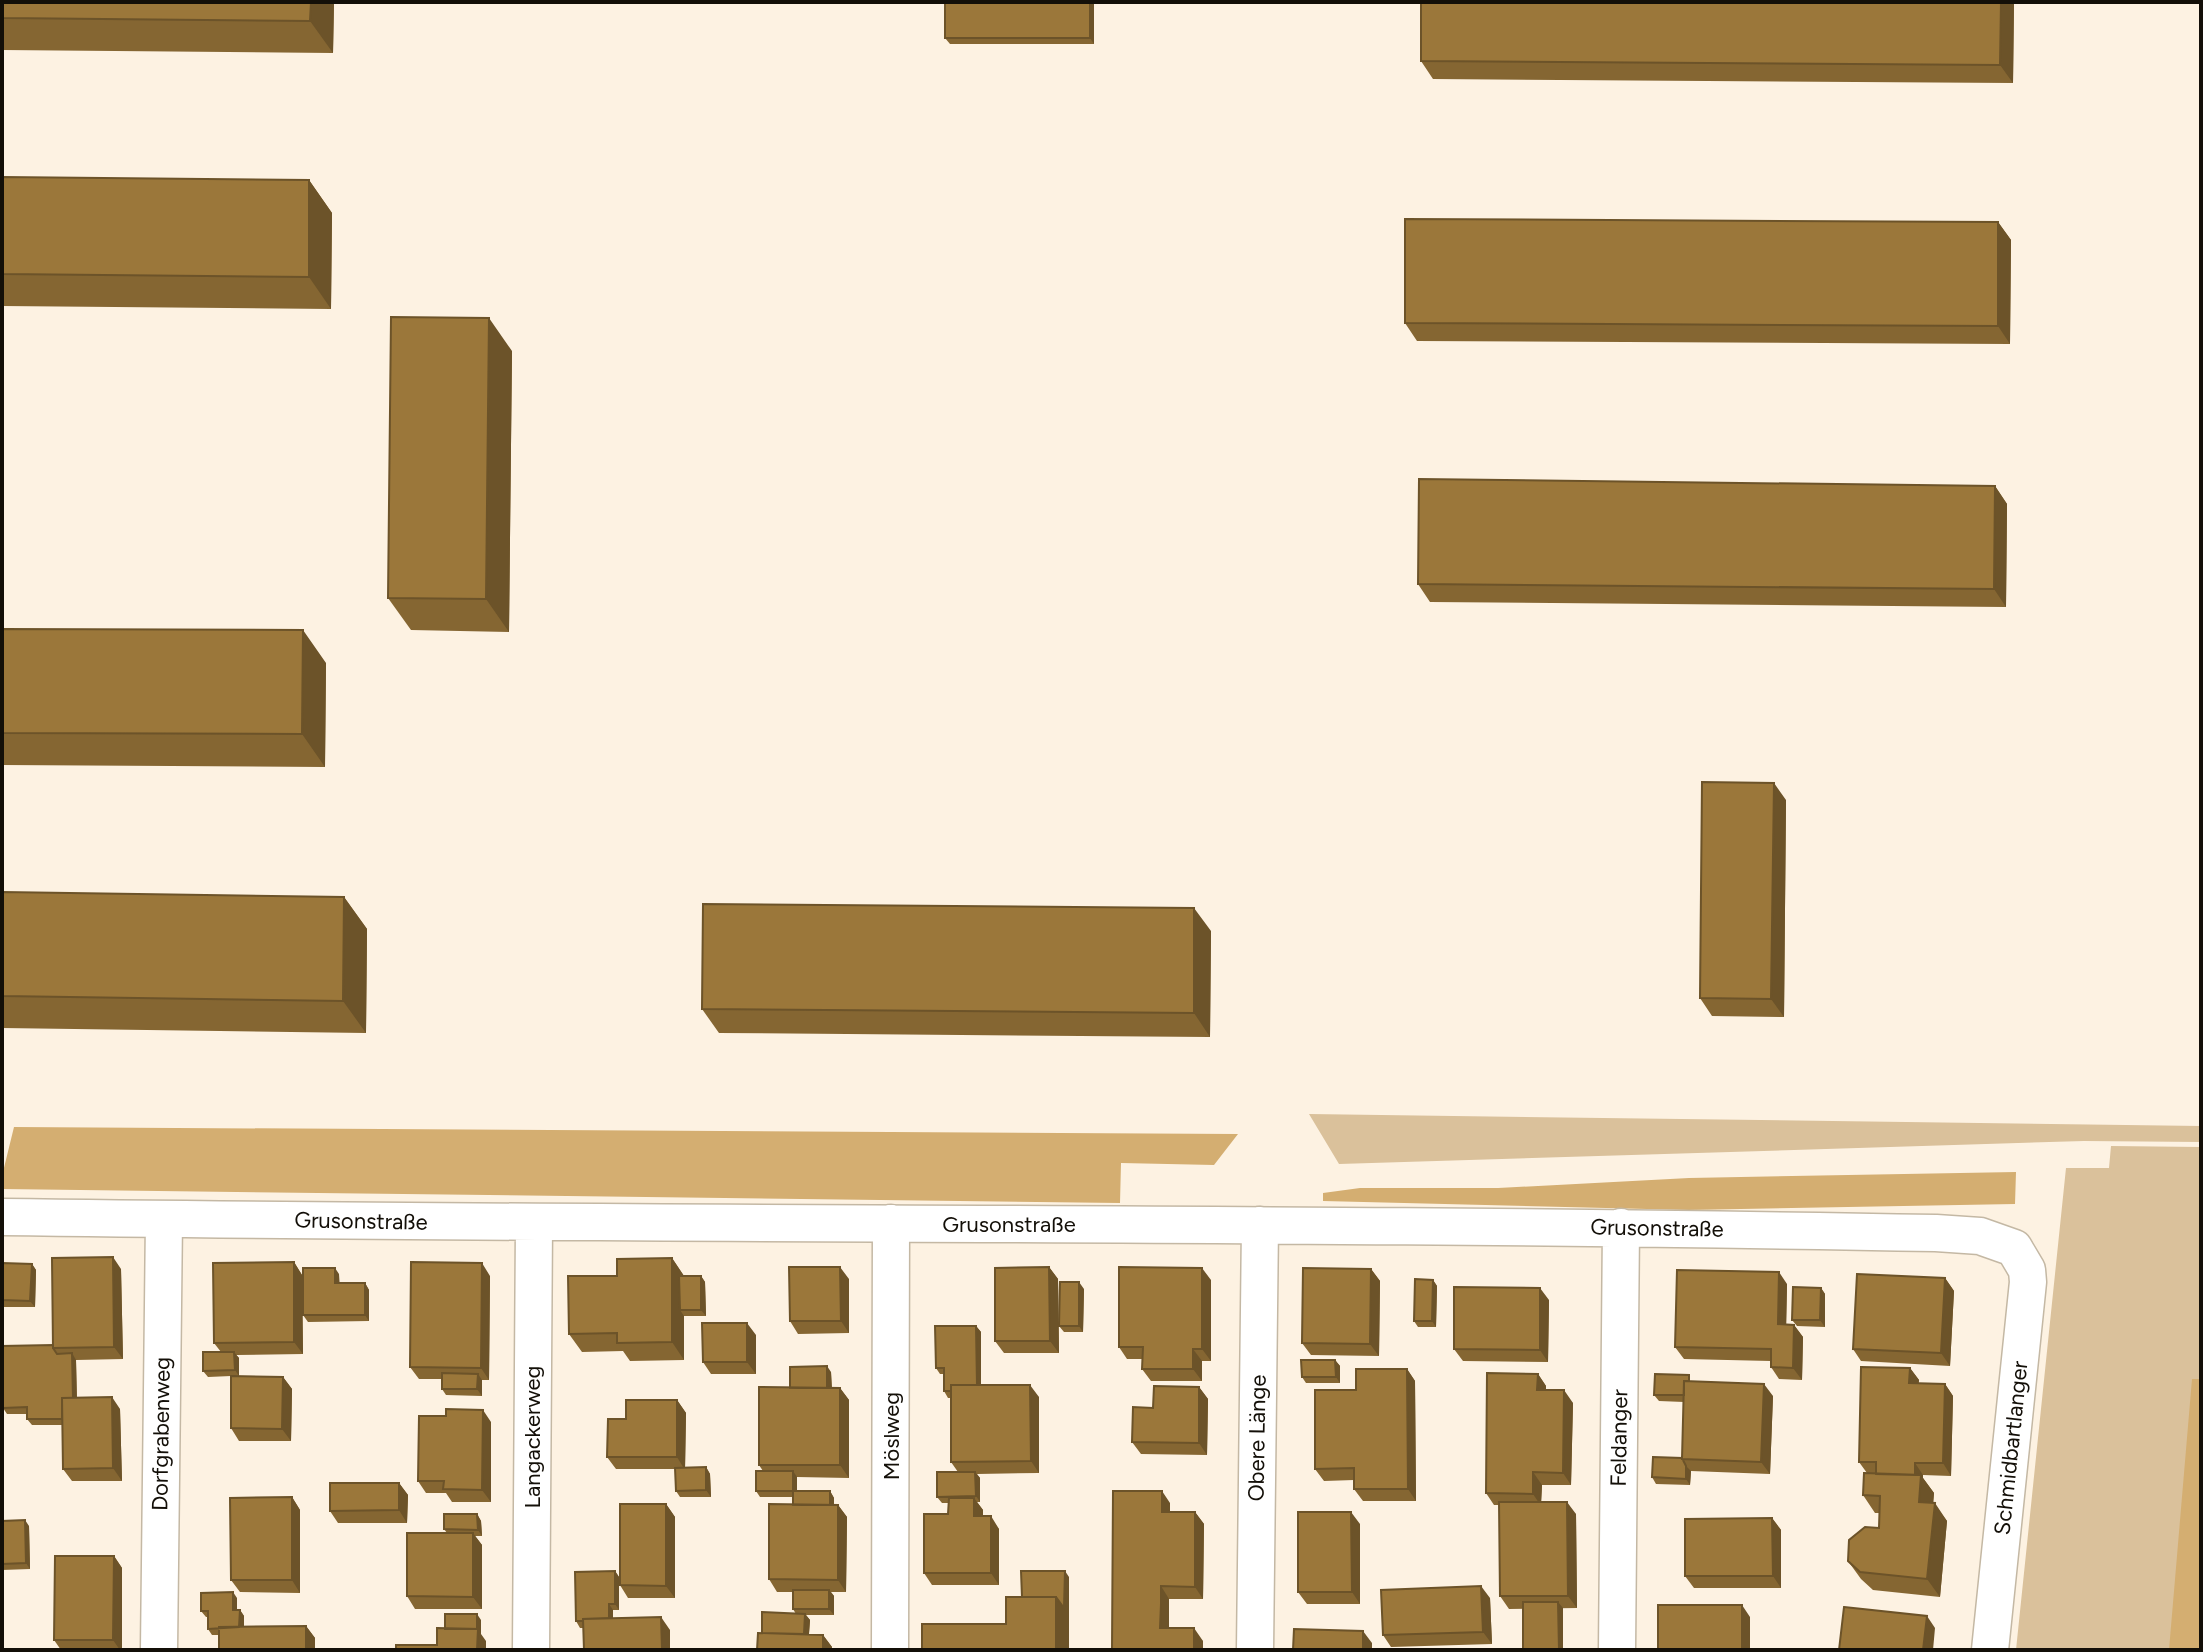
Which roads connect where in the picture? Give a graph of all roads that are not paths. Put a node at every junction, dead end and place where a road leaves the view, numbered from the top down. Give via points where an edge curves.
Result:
1 (2, 1217) edge
2 (164, 1219) junction
3 (891, 1223) junction
4 (534, 1224) junction
5 (1260, 1225) junction
6 (1621, 1227) junction
7 (2014, 1248) joint
8 (159, 1650) edge
9 (531, 1650) edge
10 (890, 1650) edge
11 (1255, 1650) edge
12 (1617, 1650) edge
13 (1990, 1650) edge

1 - 2 street, Grusonstraße
2 - 4 street, Grusonstraße
2 - 8 street, Dorfgrabenweg
3 - 4 street, Grusonstraße
3 - 5 street, Grusonstraße
3 - 10 street, Möslweg
4 - 9 street, Langackerweg
5 - 6 street, Grusonstraße
5 - 11 street, Obere Länge
6 - 7 street, Grusonstraße via 1936,1233 1980,1236
6 - 12 street, Feldanger
7 - 13 street, Schmidbartlanger via 2028,1282

